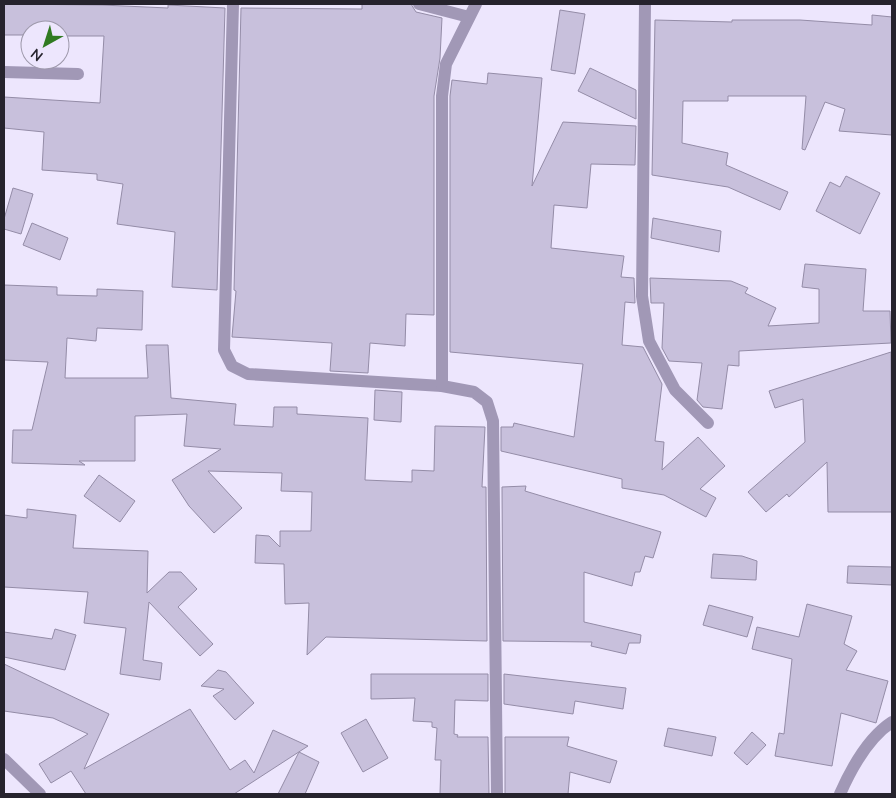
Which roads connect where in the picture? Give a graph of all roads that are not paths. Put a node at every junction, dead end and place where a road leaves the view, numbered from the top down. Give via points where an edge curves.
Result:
1 (233, 4) edge
2 (419, 4) edge
3 (476, 4) edge
4 (645, 4) edge
5 (470, 17) junction
6 (4, 72) edge
7 (78, 74) dead end
8 (442, 386) junction
9 (708, 423) dead end
10 (892, 722) edge
11 (4, 759) edge
12 (40, 794) edge
13 (497, 794) edge
14 (840, 794) edge

1 - 8 street via 224,350 232,366 248,374
2 - 5 street
3 - 5 street
4 - 9 street via 642,296 649,341 675,390
5 - 8 street via 446,64 442,96
6 - 7 street
8 - 13 street via 474,392 487,402 493,421
10 - 14 street via 868,747
11 - 12 street

